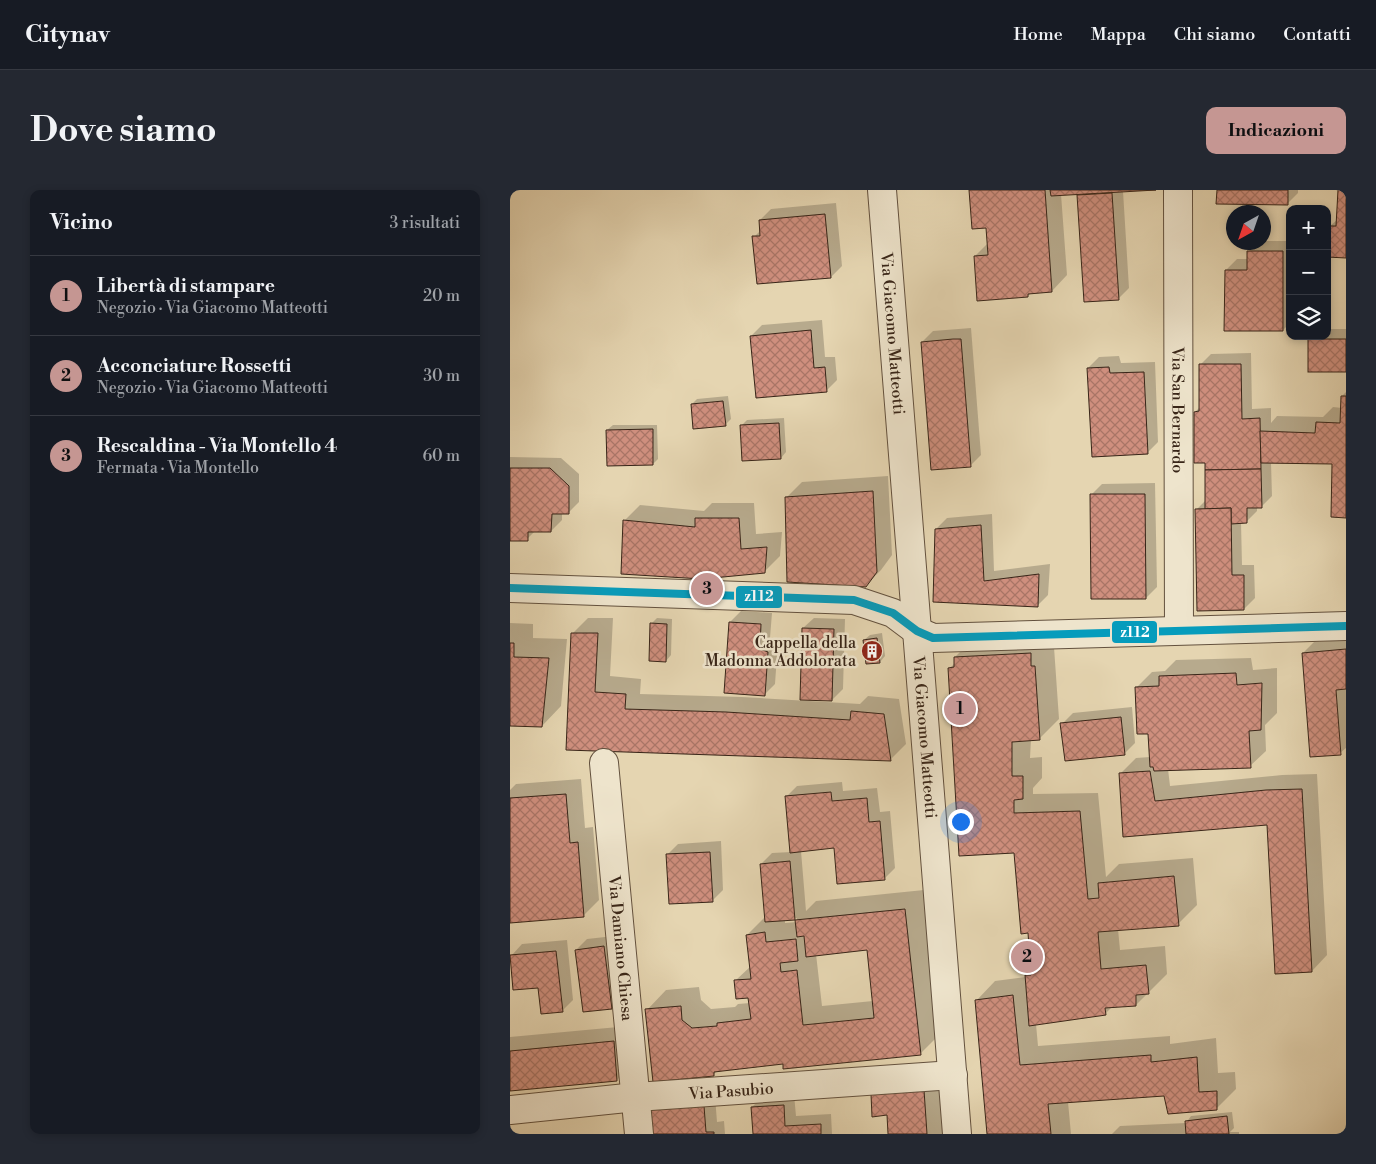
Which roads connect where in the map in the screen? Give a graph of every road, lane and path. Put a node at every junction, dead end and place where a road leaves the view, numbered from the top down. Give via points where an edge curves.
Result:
1 (882, 190) edge
2 (1178, 190) edge
3 (510, 588) edge
4 (1346, 626) edge
5 (917, 630) junction
6 (1179, 630) junction
7 (604, 763) dead end
8 (953, 1075) junction
9 (636, 1097) junction
10 (510, 1110) edge
11 (639, 1134) edge
12 (957, 1134) edge

1 - 5 street, Via Giacomo Matteotti
2 - 6 street, Via San Bernardo
3 - 5 street via 854,600 893,613
4 - 6 street
5 - 6 street via 933,638
5 - 8 street, Via Giacomo Matteotti
7 - 9 street, Via Damiano Chiesa
8 - 9 street, Via Pasubio
8 - 12 street, Via Giacomo Matteotti
9 - 10 street, Via Pasubio
9 - 11 street, Via Damiano Chiesa

